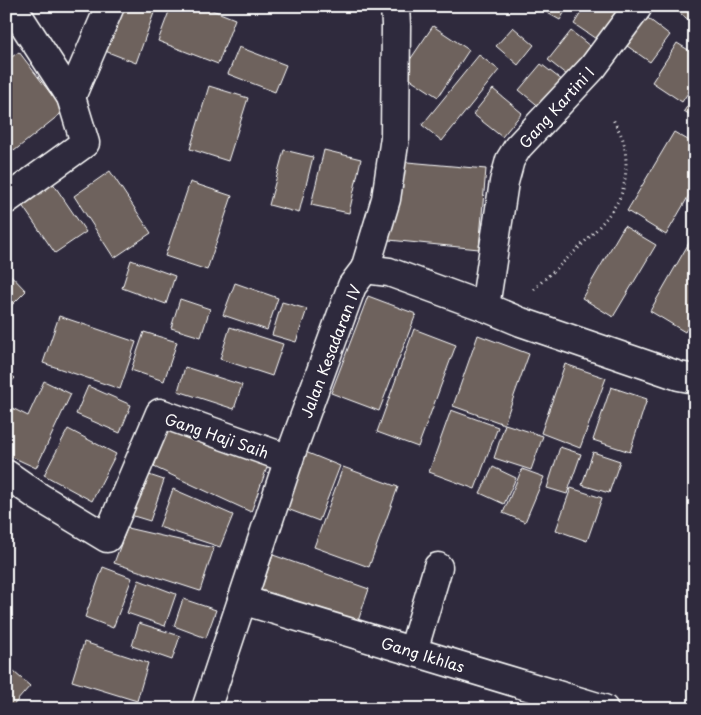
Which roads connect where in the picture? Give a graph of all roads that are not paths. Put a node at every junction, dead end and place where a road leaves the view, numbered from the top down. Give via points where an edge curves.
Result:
1 (12, 6) edge
2 (110, 6) edge
3 (395, 6) edge
4 (638, 8) dead end
5 (71, 97) junction
6 (6, 200) edge
7 (365, 269) junction
8 (485, 307) junction
9 (695, 379) edge
10 (289, 460) junction
11 (6, 474) edge
12 (438, 567) dead end
13 (242, 600) junction
14 (413, 651) junction
15 (206, 709) edge
16 (604, 709) edge

1 - 5 street
2 - 5 street
3 - 7 street via 395,138 386,199
4 - 8 street, Gang Kartini I via 593,67 510,160
5 - 6 street via 84,143
7 - 8 street, Jalan Kesadaran IV via 389,272
7 - 10 street, Jalan Kesadaran IV via 352,286
8 - 9 street, Jalan Kesadaran IV via 521,322
10 - 11 street, Gang Haji Saih via 160,413 107,538
10 - 13 street, Jalan Kesadaran IV
12 - 14 street
13 - 14 street, Gang Ikhlas
13 - 15 street, Jalan Kesadaran IV
14 - 16 street, Gang Ikhlas

